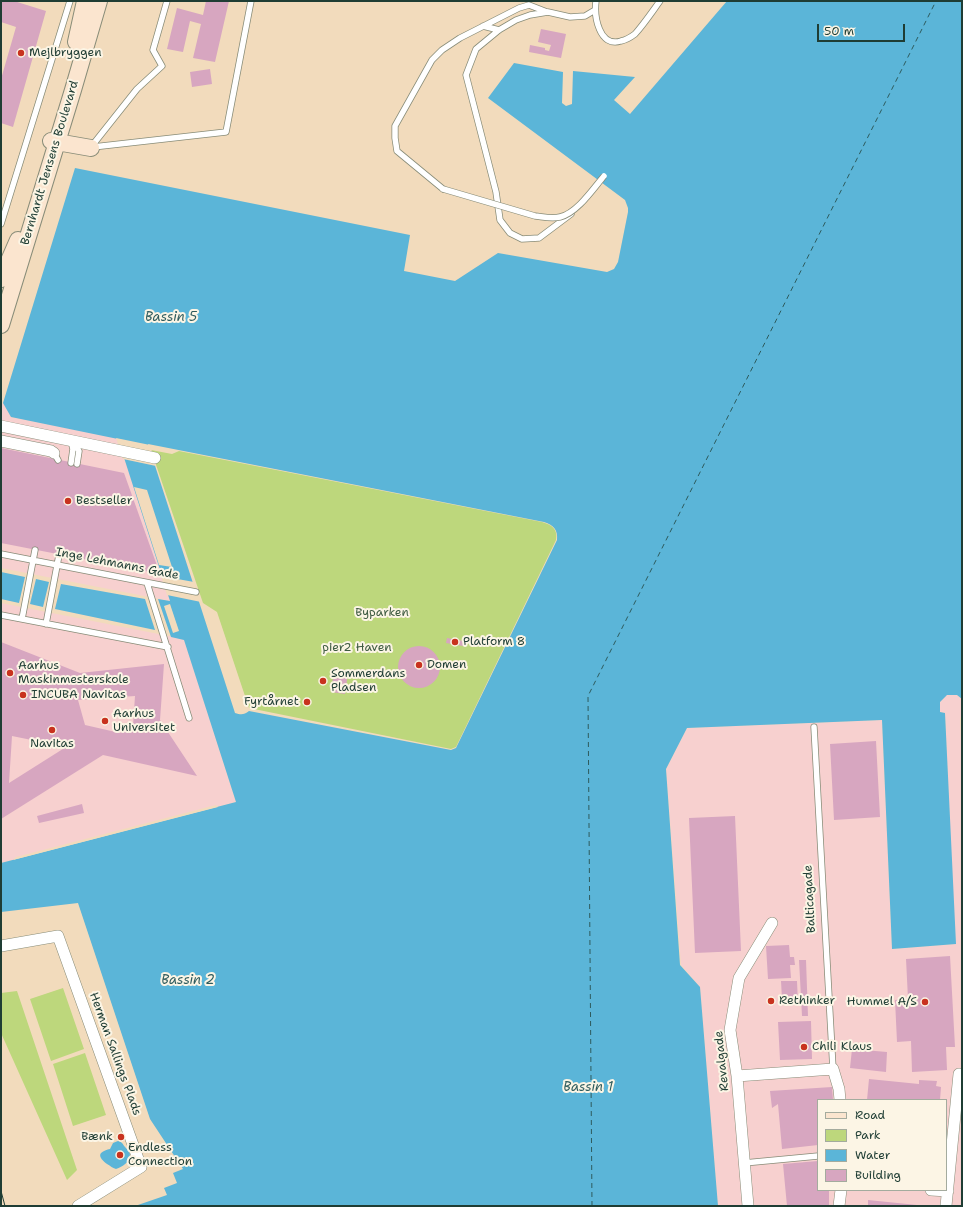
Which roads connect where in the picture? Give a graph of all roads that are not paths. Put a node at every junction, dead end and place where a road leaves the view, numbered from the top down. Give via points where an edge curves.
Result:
1 (70, 1) edge
2 (85, 1) edge
3 (98, 1) edge
4 (167, 1) edge
5 (252, 1) edge
6 (596, 1) edge
7 (660, 1) edge
8 (595, 10) junction
9 (548, 12) junction
10 (482, 26) junction
11 (499, 30) junction
12 (54, 142) junction
13 (91, 148) junction
14 (1, 224) edge
15 (1, 279) edge
16 (1, 325) edge
17 (1, 426) edge
18 (71, 440) junction
19 (1, 441) edge
20 (55, 457) dead end
21 (155, 458) dead end
22 (74, 463) dead end
23 (35, 550) dead end
24 (1, 554) edge
25 (59, 555) dead end
26 (33, 561) junction
27 (57, 565) junction
28 (147, 583) junction
29 (196, 592) dead end
30 (1, 615) edge
31 (22, 619) junction
32 (46, 624) junction
33 (168, 647) junction
34 (189, 718) dead end
35 (814, 727) dead end
36 (772, 924) dead end
37 (1, 946) edge
38 (833, 1069) junction
39 (959, 1074) dead end
40 (737, 1076) junction
41 (840, 1099) edge
42 (817, 1156) edge
43 (744, 1163) junction
44 (841, 1191) edge
45 (948, 1191) joint
46 (78, 1206) edge
47 (748, 1206) edge
48 (839, 1206) edge
49 (946, 1206) edge

1 - 14 lane
2 - 12 street, Bernhardt Jensens Boulevard
3 - 12 street, Bernhardt Jensens Boulevard
4 - 13 lane via 153,50 162,66 137,89
5 - 13 lane via 226,132
6 - 8 lane
7 - 8 lane via 635,34 618,42 612,42 603,36
8 - 9 lane via 585,16 570,17
9 - 10 lane via 529,5
9 - 11 lane via 523,18
10 - 11 lane
10 - 11 lane, bridge via 442,50 432,60 396,126 397,151 442,189 535,216 551,218 562,217 579,206 604,176 577,209 539,238 522,239 510,233 500,220 496,192 466,75 476,49
12 - 13 street
12 - 15 street, Bernhardt Jensens Boulevard via 28,216
12 - 16 street, Bernhardt Jensens Boulevard
17 - 18 street
18 - 21 street
18 - 22 lane via 79,451
19 - 20 street via 51,451
23 - 26 lane
24 - 26 lane, Inge Lehmanns Gade
25 - 27 lane
26 - 27 lane, Inge Lehmanns Gade
26 - 31 lane
27 - 28 lane, Inge Lehmanns Gade
27 - 32 lane
28 - 29 lane, Inge Lehmanns Gade
28 - 33 lane
30 - 31 lane
31 - 32 lane
32 - 33 lane
33 - 34 lane
35 - 38 lane, Balticagade
36 - 40 street, Revalgade via 739,978 730,1030
37 - 46 street, Herman Sallings Plads via 58,936 141,1166
38 - 40 street
38 - 41 street, Balticagade
39 - 45 street
40 - 43 street, Revalgade
42 - 43 lane
43 - 47 street, Revalgade
44 - 48 street
45 - 49 street

